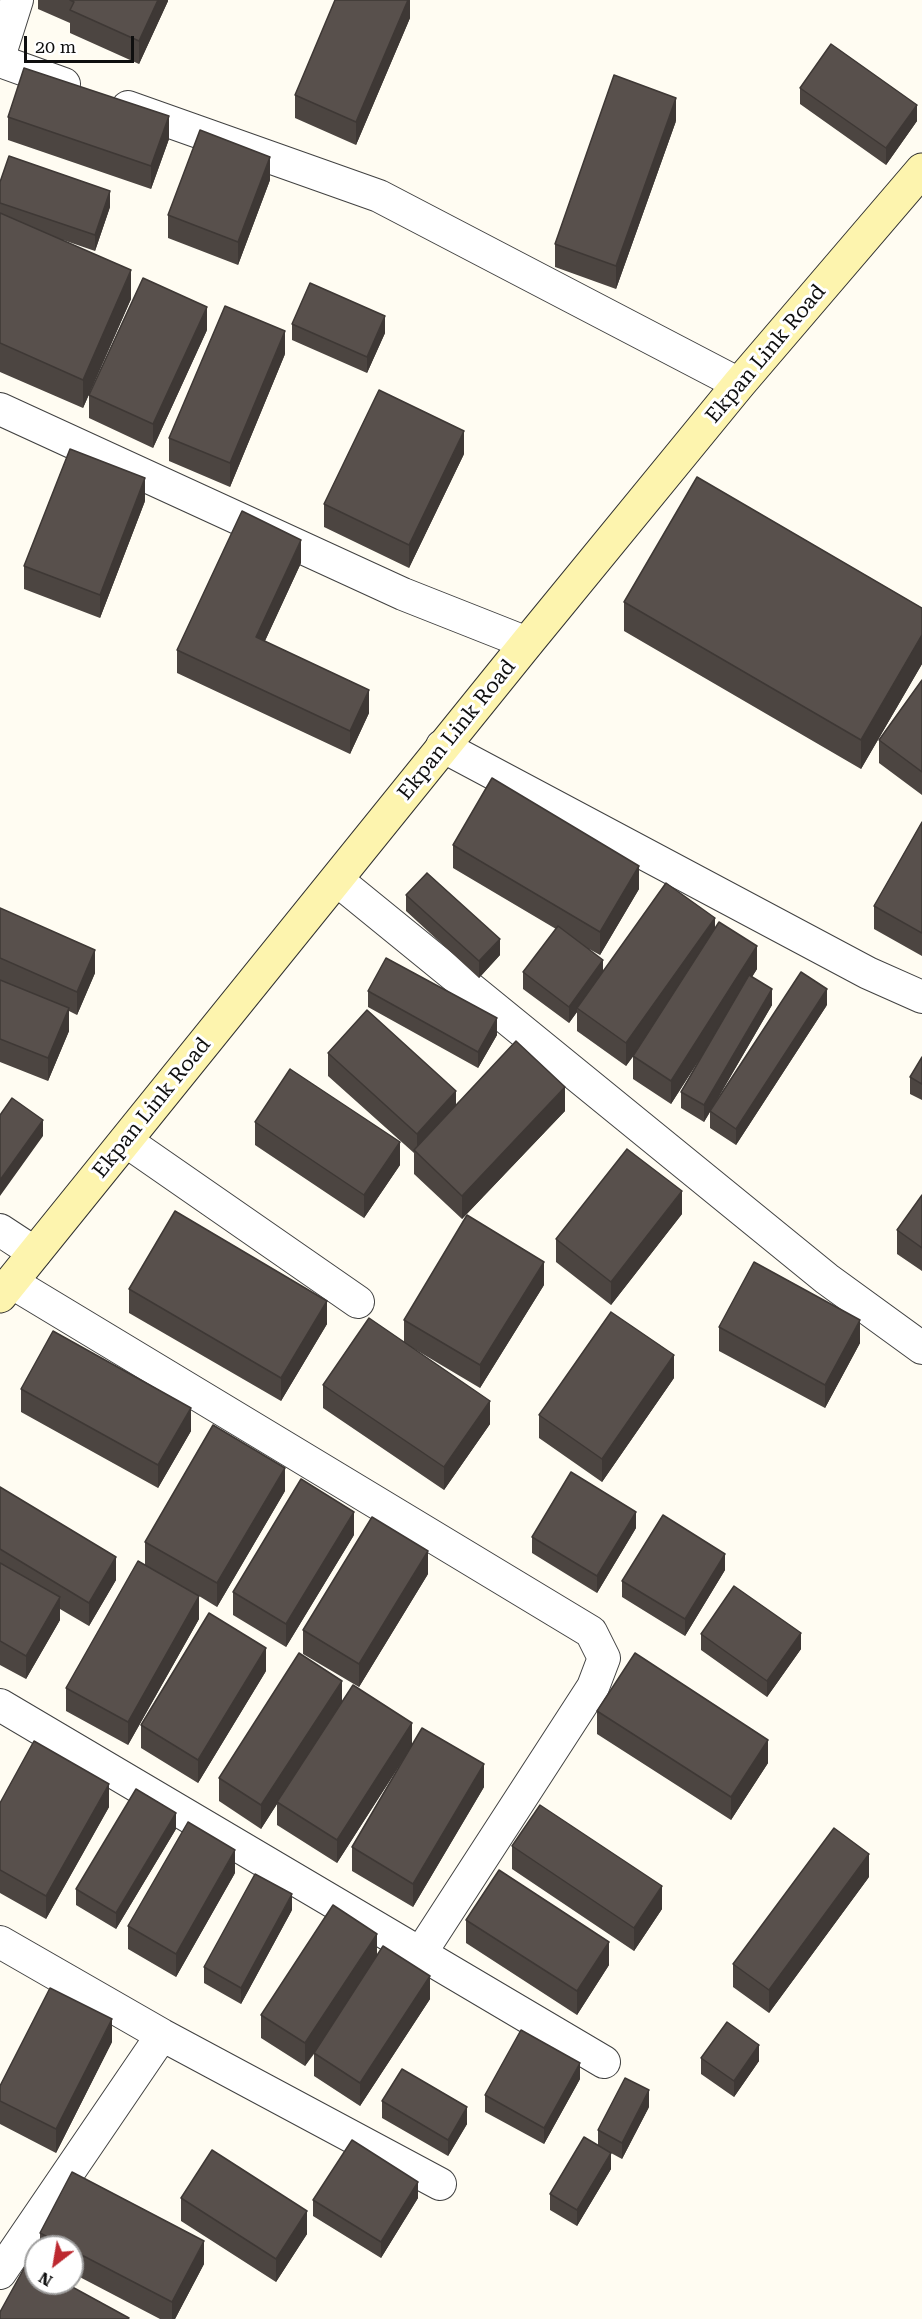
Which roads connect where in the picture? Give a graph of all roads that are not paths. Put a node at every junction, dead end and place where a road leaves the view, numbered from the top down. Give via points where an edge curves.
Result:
1 (17, 0) edge
2 (0, 54) edge
3 (0, 62) edge
4 (922, 170) edge
5 (739, 384) junction
6 (0, 409) edge
7 (527, 643) junction
8 (442, 746) junction
9 (337, 880) junction
10 (922, 997) edge
11 (126, 1141) junction
12 (0, 1230) edge
13 (35, 1253) junction
14 (6, 1289) edge
15 (358, 1302) dead end
16 (922, 1348) edge
17 (0, 1705) edge
18 (0, 1942) edge
19 (420, 1954) junction
20 (162, 2035) junction
21 (603, 2062) dead end
22 (440, 2184) dead end
23 (0, 2273) edge

1 - 2 street
3 - 5 street via 379,196
4 - 5 street, Ekpan Link Road
5 - 7 street, Ekpan Link Road
6 - 7 street via 403,594
7 - 8 street, Ekpan Link Road
8 - 9 street, Ekpan Link Road
8 - 10 street via 858,967
9 - 11 street, Ekpan Link Road
9 - 16 street via 827,1279
11 - 13 street, Ekpan Link Road
11 - 15 street
12 - 13 street
13 - 14 street, Ekpan Link Road
14 - 19 street via 591,1632 604,1658 593,1686
17 - 19 street
18 - 20 street
19 - 21 street
20 - 22 street
20 - 23 street

